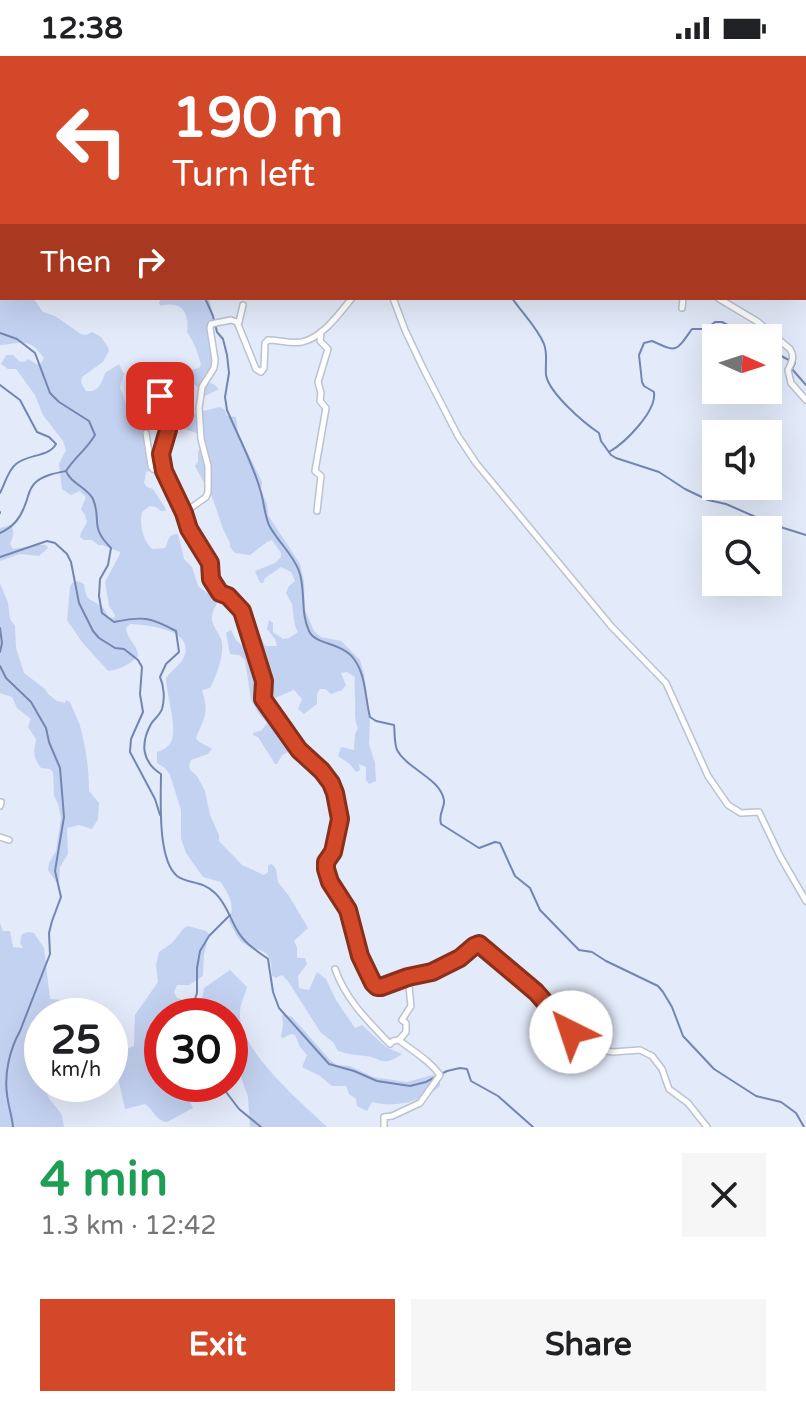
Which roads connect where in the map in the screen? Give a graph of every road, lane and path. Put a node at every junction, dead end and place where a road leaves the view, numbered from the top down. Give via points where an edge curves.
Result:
1 (350, 300) edge
2 (394, 300) edge
3 (683, 300) edge
4 (721, 300) edge
5 (243, 305) dead end
6 (682, 308) dead end
7 (238, 323) junction
8 (321, 331) junction
9 (156, 375) dead end
10 (806, 400) edge
11 (146, 433) dead end
12 (165, 472) junction
13 (317, 511) dead end
14 (184, 513) junction
15 (0, 837) edge
16 (9, 840) dead end
17 (806, 901) edge
18 (335, 969) dead end
19 (408, 977) junction
20 (399, 1040) junction
21 (384, 1127) edge
22 (707, 1127) edge

1 - 8 street
2 - 17 street via 464,447 611,626 666,683 717,791 741,813 759,812
3 - 6 street
4 - 10 street via 790,349 791,383
5 - 7 street
7 - 8 street via 261,372 268,340 300,342
7 - 14 street via 210,326 214,368 202,387 199,408 208,492
8 - 13 street via 320,341 328,349 318,382 326,408 315,471 321,478
9 - 12 street via 168,430 161,454
11 - 12 street via 151,466
12 - 14 street
14 - 19 street via 210,563 211,579 242,611 264,681 263,699 299,750 331,783 340,819 326,869 351,916 373,983 377,987
15 - 16 street
18 - 20 street via 348,998 371,1026 390,1044
19 - 20 street via 411,1006
19 - 22 street via 440,968 481,945 536,992 574,1034 600,1050 640,1050 652,1056 669,1089
20 - 21 street via 440,1075 420,1103 384,1117

